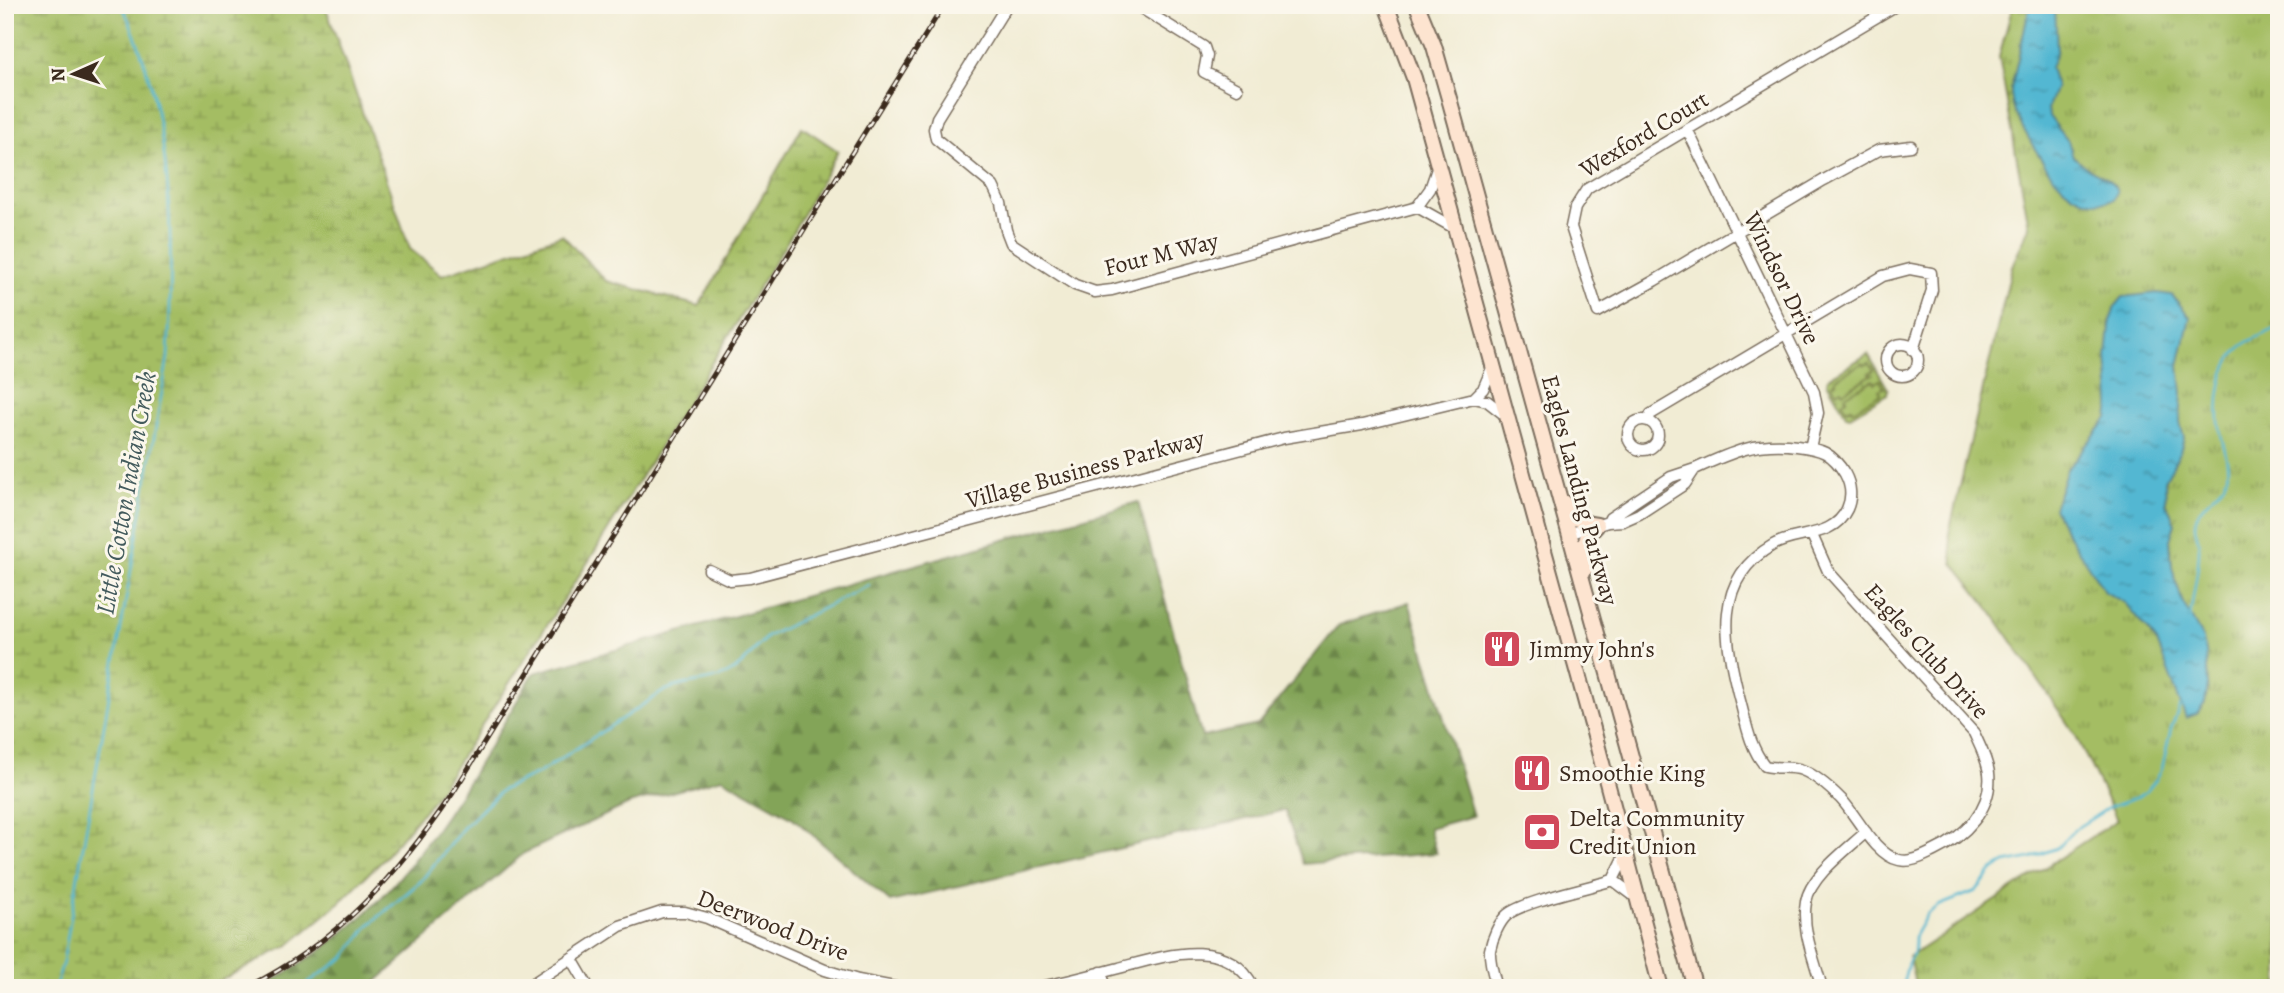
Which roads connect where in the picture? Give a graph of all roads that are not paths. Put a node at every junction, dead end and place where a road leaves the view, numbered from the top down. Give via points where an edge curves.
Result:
1 (1007, 5) edge
2 (1136, 5) edge
3 (1386, 5) edge
4 (1418, 5) edge
5 (1897, 5) edge
6 (1237, 89) dead end
7 (1688, 131) junction
8 (1911, 146) dead end
9 (1438, 165) junction
10 (1417, 207) junction
11 (1455, 229) junction
12 (1736, 232) junction
13 (1786, 332) junction
14 (1913, 350) dead end
15 (1493, 365) junction
16 (1474, 398) junction
17 (1507, 418) junction
18 (1648, 421) dead end
19 (1810, 448) junction
20 (1695, 469) junction
21 (1554, 485) junction
22 (1606, 523) junction
23 (1567, 534) junction
24 (1812, 535) junction
25 (709, 570) dead end
26 (1611, 685) junction
27 (1866, 832) junction
28 (1626, 854) junction
29 (1612, 880) junction
30 (1637, 898) junction
31 (572, 959) junction
32 (1101, 972) junction
33 (866, 985) edge
34 (526, 988) edge
35 (589, 988) edge
36 (899, 988) edge
37 (1035, 988) edge
38 (1106, 988) edge
39 (1254, 988) edge
40 (1497, 988) edge
41 (1661, 988) edge
42 (1695, 988) edge
43 (1822, 988) edge

1 - 10 street, Four M Way via 937,118 936,139 993,186 1011,243 1075,285 1095,292 1129,286
2 - 6 street via 1204,47 1203,72
3 - 9 main road, Eagles Landing Parkway via 1414,78
4 - 21 main road, Eagles Landing Parkway via 1437,55
5 - 7 street, Wexford Court
7 - 12 street, Windsor Drive
7 - 12 street, Wexford Court via 1587,190 1575,208 1572,227 1598,312
8 - 12 street via 1879,150
9 - 10 street
9 - 11 main road, Eagles Landing Parkway
10 - 11 street
11 - 15 main road, Eagles Landing Parkway
12 - 13 street, Windsor Drive
13 - 14 street via 1883,276 1910,269 1925,271 1931,274 1932,290
13 - 18 street via 1650,414
13 - 19 street, Windsor Drive via 1814,391 1818,413
15 - 16 street
15 - 17 main road, Eagles Landing Parkway
16 - 17 street via 1487,401
16 - 25 street, Village Business Parkway via 1363,425 1284,438 750,578 730,580
17 - 28 main road, Eagles Landing Parkway
19 - 20 street via 1750,446
19 - 24 street, Eagles Club Drive via 1830,454 1848,479 1851,495 1839,521
20 - 22 street via 1671,477
20 - 22 street via 1685,484 1654,506 1639,506
21 - 22 main road via 1573,517 1583,523
21 - 23 main road, Eagles Landing Parkway
22 - 23 street
22 - 26 main road via 1583,542 1581,552 1604,637
23 - 26 main road, Eagles Landing Parkway
24 - 27 street, Eagles Club Drive via 1789,537 1772,545 1741,576 1730,596 1726,621 1732,666 1754,751 1765,766 1800,769 1819,780 1841,799
24 - 27 street, Eagles Club Drive via 1828,571 1974,733 1989,775 1987,797 1977,819 1949,844 1922,857 1897,860
26 - 42 main road, Eagles Landing Parkway
27 - 43 street via 1825,869 1806,900 1806,927
28 - 29 street
28 - 30 main road, Eagles Landing Parkway
29 - 30 street
29 - 40 street via 1508,914 1490,949
30 - 41 main road, Eagles Landing Parkway
31 - 33 street, Deerwood Drive via 638,918 685,912
31 - 34 street, Deerwood Drive
31 - 35 street
32 - 37 street
32 - 38 street
32 - 39 street via 1174,953 1200,952 1232,963 1248,975
33 - 36 street, Deerwood Drive

